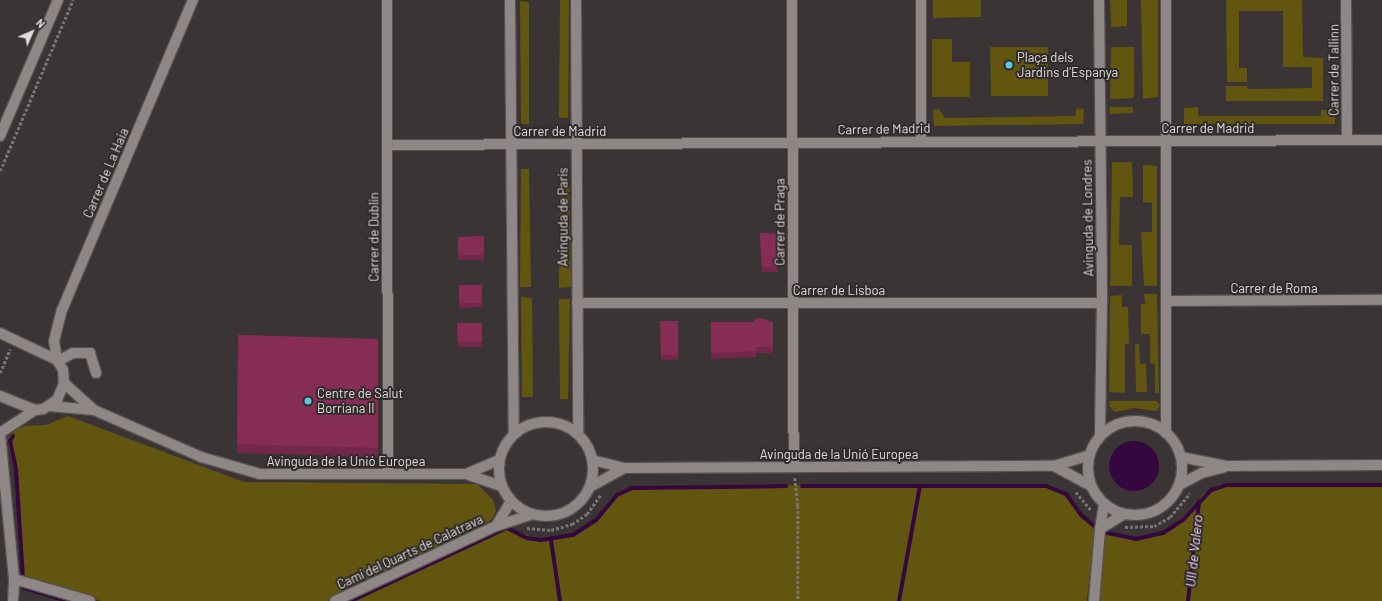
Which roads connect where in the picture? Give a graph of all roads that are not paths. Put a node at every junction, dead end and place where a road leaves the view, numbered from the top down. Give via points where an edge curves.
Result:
1 (58, 0) edge
2 (193, 0) edge
3 (387, 0) edge
4 (510, 0) edge
5 (576, 0) edge
6 (792, 0) edge
7 (922, 0) edge
8 (1099, 0) edge
9 (1166, 0) edge
10 (1346, 0) edge
11 (0, 136) edge
12 (1347, 140) junction
13 (1382, 140) edge
14 (921, 142) junction
15 (1101, 142) junction
16 (1167, 142) junction
17 (793, 143) junction
18 (510, 144) junction
19 (576, 144) junction
20 (387, 145) junction
21 (1382, 300) edge
22 (1166, 301) junction
23 (1102, 303) junction
24 (576, 304) junction
25 (794, 304) junction
26 (0, 333) edge
27 (58, 361) junction
28 (96, 373) dead end
29 (64, 382) junction
30 (0, 396) edge
31 (49, 406) junction
32 (36, 410) junction
33 (94, 410) junction
34 (1166, 433) junction
35 (514, 434) junction
36 (578, 434) junction
37 (1100, 436) junction
38 (1089, 455) junction
39 (1181, 457) junction
40 (499, 460) junction
41 (592, 460) junction
42 (1382, 465) edge
43 (1054, 466) junction
44 (1226, 466) junction
45 (624, 468) junction
46 (794, 472) junction
47 (388, 474) junction
48 (466, 474) junction
49 (1180, 485) junction
50 (501, 486) junction
51 (1091, 486) junction
52 (590, 487) junction
53 (511, 501) junction
54 (1104, 504) junction
55 (532, 514) junction
56 (1124, 514) junction
57 (1104, 523) junction
58 (496, 526) junction
59 (14, 579) junction
60 (13, 601) edge
61 (90, 601) edge
62 (335, 601) edge
63 (1094, 601) edge

1 - 11 street
2 - 27 street, Carrer de La Haia via 62,310 54,341
3 - 20 street, Carrer de Dublín
4 - 18 street
5 - 19 street, Avinguda de París
6 - 17 street, Carrer de Praga
7 - 14 street
8 - 15 street, Avinguda de Londres
9 - 16 street
10 - 12 street, Carrer de Tallinn
12 - 13 street, Carrer de Madrid
12 - 16 street, Carrer de Madrid
14 - 15 street, Carrer de Madrid
14 - 17 street, Carrer de Madrid
15 - 16 street, Carrer de Madrid
15 - 23 street, Avinguda de Londres
16 - 22 street
17 - 19 street, Carrer de Madrid
17 - 25 street, Carrer de Praga
18 - 19 street, Carrer de Madrid
18 - 20 street, Carrer de Madrid
18 - 35 street
19 - 24 street, Avinguda de París
20 - 47 street, Carrer de Dublín
21 - 22 street, Carrer de Roma
22 - 34 street
23 - 25 street, Carrer de Lisboa
23 - 37 street, Avinguda de Londres
24 - 25 street, Carrer de Lisboa
24 - 36 street, Avinguda de París
25 - 46 street, Carrer de Praga
26 - 27 street
27 - 28 street via 73,353 90,353
27 - 29 street via 63,370
29 - 31 street via 57,400
29 - 33 street, Avinguda de la Unió Europea
30 - 32 street
31 - 32 street, Avinguda de la Unió Europea
31 - 33 street, Avinguda de la Unió Europea
32 - 59 street, Avinguda de la Unió Europea via 0,433
33 - 47 street, Avinguda de la Unió Europea via 201,457 260,474
34 - 37 street via 1156,426 1132,421 1109,428
34 - 39 street via 1173,440
35 - 36 street via 525,426 539,422 566,426
35 - 40 street via 504,446
36 - 41 street
37 - 38 street
38 - 43 street, Avinguda de la Unió Europea
38 - 51 street via 1088,471
39 - 44 street
39 - 49 street
40 - 48 street, Avinguda de la Unió Europea
40 - 50 street
41 - 45 street, Avinguda de la Unió Europea
41 - 52 street
42 - 44 street
43 - 46 street, Avinguda de la Unió Europea
43 - 51 street, Avinguda de la Unió Europea
44 - 49 street via 1202,473
45 - 46 street, Avinguda de la Unió Europea
45 - 52 street, Avinguda de la Unió Europea
47 - 48 street, Avinguda de la Unió Europea
48 - 50 street, Avinguda de la Unió Europea
49 - 56 street via 1163,506 1151,513
50 - 53 street
51 - 54 street
52 - 55 street via 573,509 560,515 546,517
53 - 55 street
53 - 58 street
54 - 56 street
54 - 57 street
55 - 58 street, Camí del Quarts de Calatrava
56 - 57 street
57 - 63 street
58 - 62 street, Camí del Quarts de Calatrava
59 - 60 street
59 - 61 street

